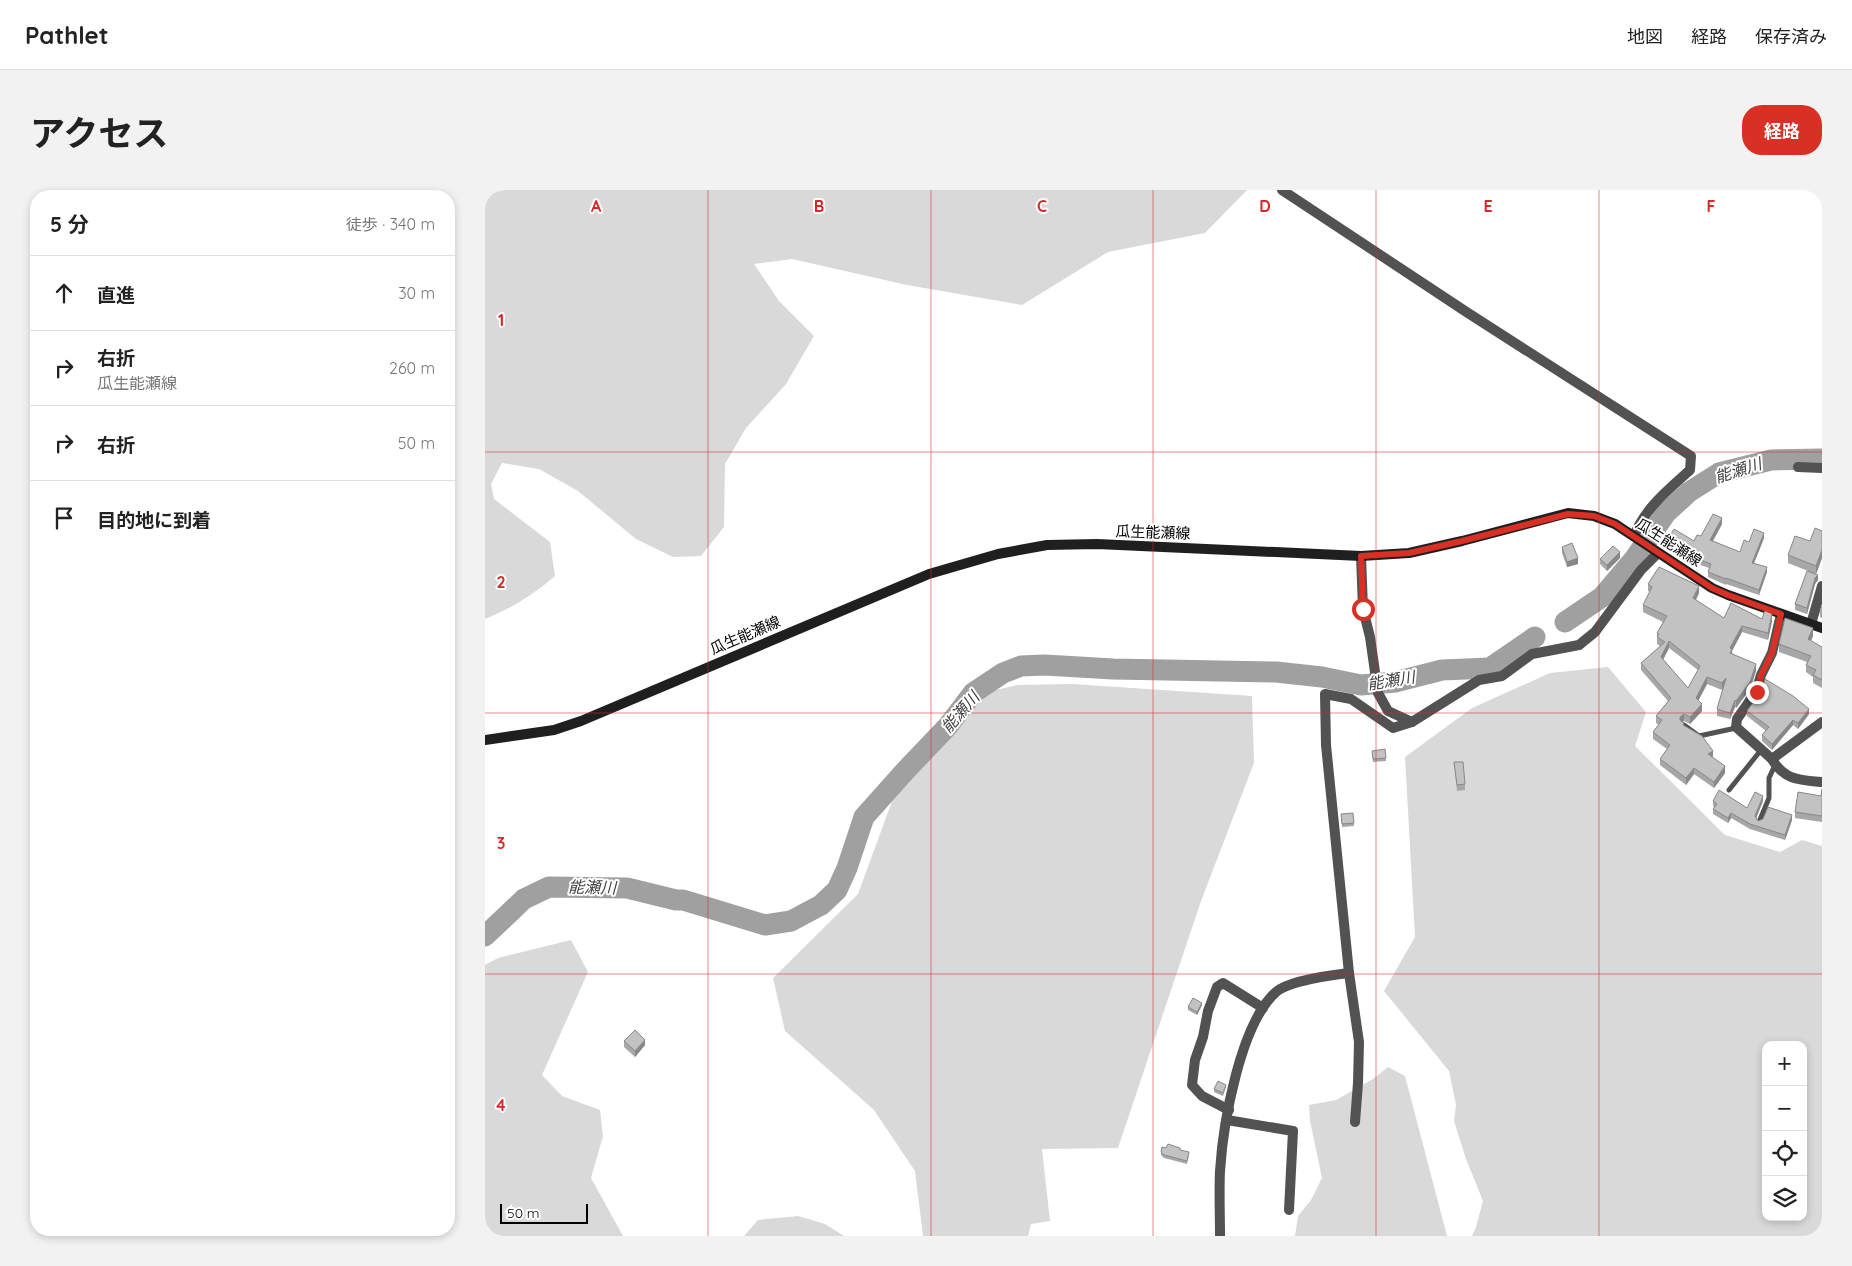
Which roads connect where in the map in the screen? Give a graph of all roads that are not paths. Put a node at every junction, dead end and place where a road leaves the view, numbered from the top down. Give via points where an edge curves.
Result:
1 (1282, 190) edge
2 (1798, 467) dead end
3 (1822, 468) edge
4 (1634, 536) junction
5 (1658, 553) junction
6 (1361, 556) junction
7 (1822, 586) edge
8 (1781, 614) junction
9 (1811, 624) junction
10 (1822, 628) edge
11 (1412, 722) junction
12 (1822, 722) edge
13 (1684, 725) edge
14 (1736, 728) junction
15 (485, 740) edge
16 (1761, 750) junction
17 (1773, 762) junction
18 (1822, 782) edge
19 (1729, 790) dead end
20 (1759, 822) edge
21 (1349, 973) junction
22 (1263, 1008) junction
23 (1228, 1115) junction
24 (1355, 1122) dead end
25 (1289, 1210) dead end
26 (1220, 1236) edge

1 - 4 street via 1691,456 1690,470 1653,505 1638,524
2 - 3 street
4 - 5 main road, 瓜生能瀬線
4 - 6 main road, 瓜生能瀬線 via 1594,516 1568,514 1409,553
5 - 8 main road, 瓜生能瀬線 via 1712,588
5 - 11 street via 1641,570 1595,632 1579,645 1532,654 1503,676 1479,680
6 - 11 street via 1363,609 1378,693 1388,711
6 - 15 main road, 瓜生能瀬線 via 1097,544 1047,545 998,554 929,574 581,721 554,730
7 - 9 street
8 - 9 main road, 瓜生能瀬線
8 - 14 street via 1772,653 1757,692 1737,719
9 - 10 main road, 瓜生能瀬線
11 - 21 street via 1393,728 1351,699 1325,694 1326,745
12 - 17 street
13 - 14 lane via 1699,736
14 - 16 street
16 - 17 street
16 - 19 lane
17 - 18 street via 1780,772 1799,780
17 - 20 lane via 1769,798
21 - 22 street via 1309,979 1277,990
21 - 24 street via 1359,1042
22 - 23 street via 1248,1038
22 - 23 street via 1223,983 1217,987 1207,1011 1192,1085
23 - 25 street via 1293,1131
23 - 26 street via 1220,1171

